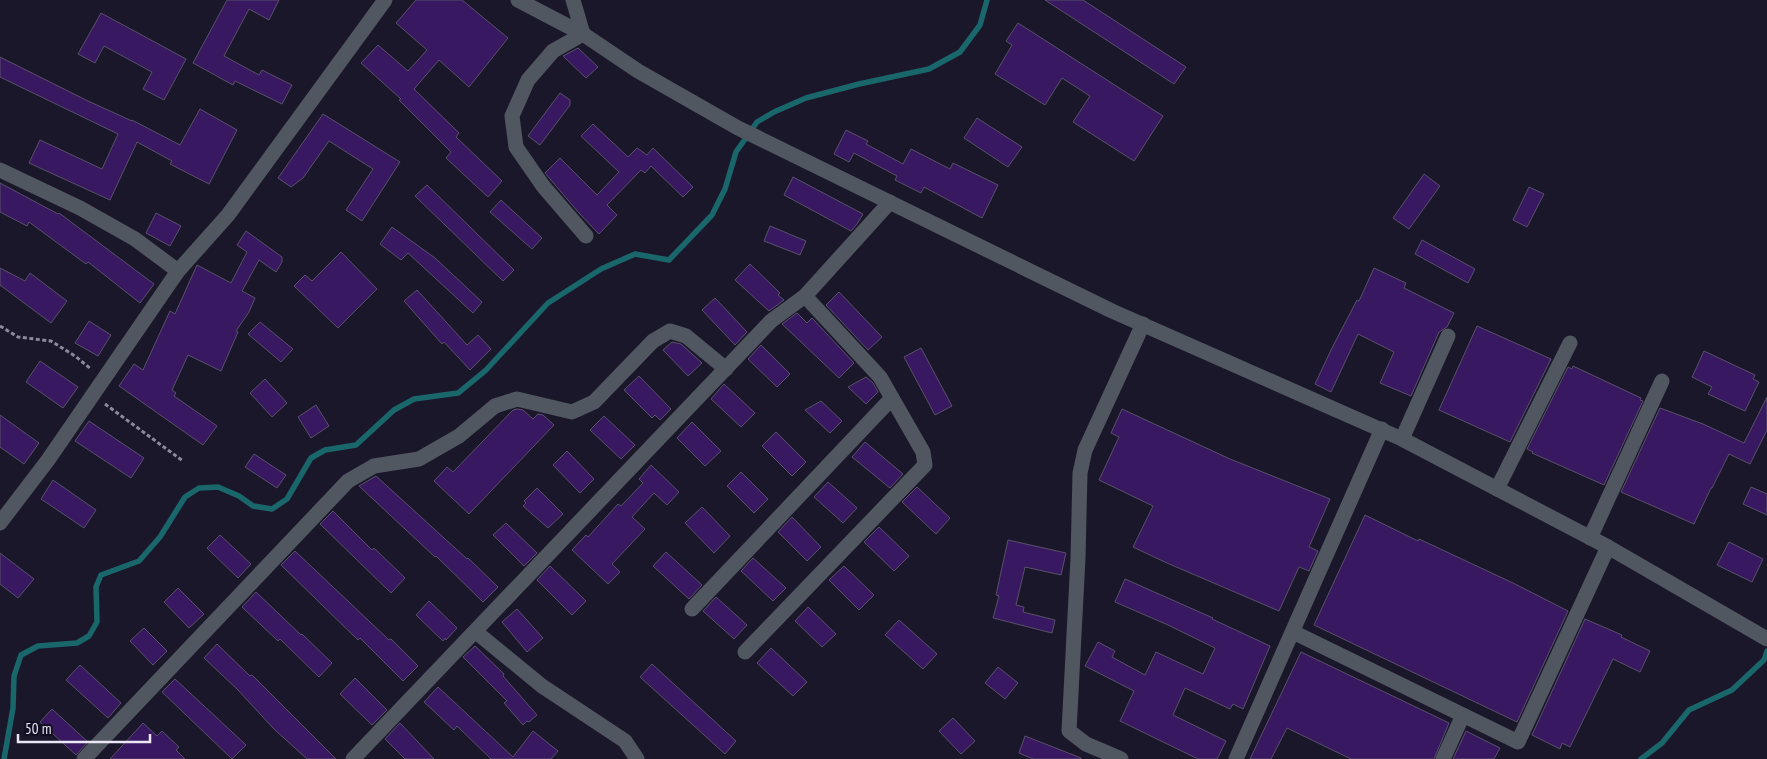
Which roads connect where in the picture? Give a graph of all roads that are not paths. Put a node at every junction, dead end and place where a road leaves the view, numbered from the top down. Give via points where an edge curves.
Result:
1 (385, 0) edge
2 (518, 0) edge
3 (574, 0) edge
4 (583, 34) junction
5 (0, 170) edge
6 (890, 202) junction
7 (586, 236) dead end
8 (178, 271) junction
9 (805, 296) junction
10 (1137, 322) junction
11 (1448, 336) dead end
12 (1570, 343) dead end
13 (726, 370) junction
14 (1662, 382) dead end
15 (892, 398) junction
16 (1382, 429) junction
17 (1402, 439) junction
18 (1497, 489) junction
19 (0, 523) edge
20 (1590, 538) junction
21 (1608, 546) junction
22 (692, 609) dead end
23 (476, 632) junction
24 (1293, 632) junction
25 (1765, 638) edge
26 (745, 652) dead end
27 (1463, 715) junction
28 (84, 759) edge
29 (353, 759) edge
30 (637, 759) edge
31 (1120, 759) edge
32 (1236, 759) edge
33 (1443, 759) edge

1 - 8 street via 228,215
2 - 4 street
3 - 4 street
4 - 6 street via 638,71 738,128
4 - 7 street via 553,51 528,80 512,116 516,147 543,186
5 - 8 street via 80,208 135,239
6 - 9 street
6 - 10 street
8 - 19 street via 48,460
9 - 13 street via 771,321
9 - 15 street via 880,377
10 - 16 street
10 - 31 street via 1085,450 1080,473 1069,731 1086,744
11 - 17 street
12 - 18 street
13 - 23 street
13 - 28 street via 686,336 670,331 652,341 594,402 572,412 517,399 495,406 459,436 419,459 374,466 348,481
14 - 20 street
15 - 22 street
15 - 26 street via 923,452 924,466
16 - 17 street
16 - 24 street
17 - 18 street
18 - 20 street
20 - 21 street
21 - 25 street
21 - 27 street via 1518,742
23 - 29 street
23 - 30 street via 542,686 625,741
24 - 27 street
24 - 32 street
27 - 33 street

